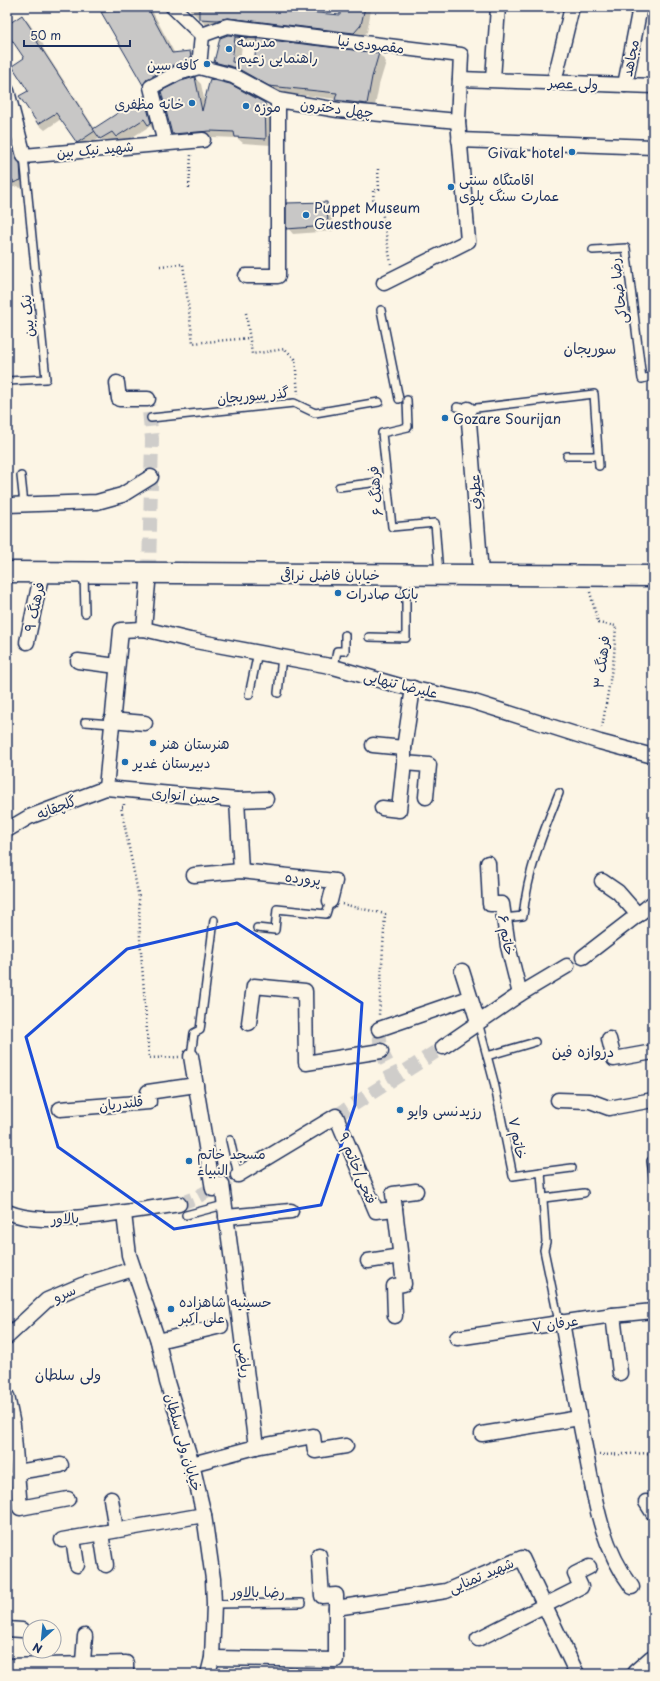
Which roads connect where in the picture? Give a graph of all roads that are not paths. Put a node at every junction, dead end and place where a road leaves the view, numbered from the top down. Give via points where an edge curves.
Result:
1 (173, 7) edge
2 (498, 7) edge
3 (572, 7) edge
4 (640, 7) edge
5 (202, 34) junction
6 (199, 68) junction
7 (460, 79) junction
8 (493, 79) junction
9 (554, 82) junction
10 (625, 85) junction
11 (653, 86) edge
12 (7, 91) edge
13 (278, 100) junction
14 (458, 121) junction
15 (197, 140) road end
16 (459, 140) junction
17 (165, 143) junction
18 (653, 147) edge
19 (24, 156) junction
20 (593, 250) dead end
21 (246, 276) dead end
22 (389, 280) road end
23 (381, 310) dead end
24 (653, 376) edge
25 (7, 381) edge
26 (117, 383) dead end
27 (148, 399) dead end
28 (379, 402) dead end
29 (462, 408) joint
30 (151, 418) dead end
31 (567, 456) dead end
32 (598, 456) junction
33 (599, 466) dead end
34 (21, 476) dead end
35 (152, 477) dead end
36 (387, 481) junction
37 (339, 486) dead end
38 (24, 504) junction
39 (7, 505) edge
40 (84, 571) junction
41 (7, 572) edge
42 (42, 572) junction
43 (149, 572) junction
44 (406, 574) junction
45 (439, 574) junction
46 (481, 574) junction
47 (653, 576) edge
48 (85, 613) dead end
49 (144, 629) junction
50 (345, 635) dead end
51 (369, 638) dead end
52 (27, 642) dead end
53 (258, 652) junction
54 (282, 657) junction
55 (78, 661) dead end
56 (117, 666) junction
57 (334, 667) junction
58 (412, 688) junction
59 (278, 693) dead end
60 (249, 695) dead end
61 (85, 722) dead end
62 (111, 722) junction
63 (145, 723) dead end
64 (372, 745) dead end
65 (404, 748) junction
66 (653, 756) edge
67 (404, 763) junction
68 (106, 788) junction
69 (559, 793) dead end
70 (426, 797) dead end
71 (266, 799) dead end
72 (237, 800) junction
73 (382, 808) dead end
74 (7, 830) edge
75 (488, 863) dead end
76 (241, 871) junction
77 (194, 875) dead end
78 (602, 880) dead end
79 (330, 901) joint
80 (653, 903) edge
81 (638, 915) junction
82 (503, 918) junction
83 (214, 920) dead end
84 (257, 928) dead end
85 (583, 957) dead end
86 (567, 966) dead end
87 (462, 971) dead end
88 (520, 994) junction
89 (469, 998) junction
90 (478, 1022) junction
91 (249, 1023) dead end
92 (379, 1029) road end
93 (609, 1039) dead end
94 (535, 1042) dead end
95 (443, 1047) tunnel mouth
96 (381, 1052) dead end
97 (653, 1052) edge
98 (191, 1056) joint
99 (487, 1056) junction
100 (196, 1085) junction
101 (558, 1100) dead end
102 (653, 1100) edge
103 (60, 1109) dead end
104 (230, 1140) dead end
105 (653, 1161) edge
106 (572, 1168) dead end
107 (542, 1172) junction
108 (238, 1175) joint
109 (653, 1175) edge
110 (416, 1192) dead end
111 (584, 1193) dead end
112 (544, 1198) junction
113 (183, 1209) joint
114 (395, 1209) junction
115 (225, 1211) junction
116 (291, 1211) dead end
117 (7, 1212) edge
118 (124, 1214) junction
119 (402, 1256) junction
120 (368, 1261) dead end
121 (133, 1269) junction
122 (653, 1312) edge
123 (612, 1315) junction
124 (394, 1316) dead end
125 (560, 1322) junction
126 (221, 1326) dead end
127 (7, 1337) edge
128 (457, 1338) dead end
129 (158, 1341) junction
130 (620, 1373) dead end
131 (7, 1396) edge
132 (579, 1418) junction
133 (482, 1434) dead end
134 (346, 1446) dead end
135 (256, 1447) junction
136 (192, 1464) junction
137 (61, 1465) dead end
138 (17, 1472) junction
139 (111, 1498) dead end
140 (68, 1499) dead end
141 (204, 1515) junction
142 (116, 1530) junction
143 (101, 1533) junction
144 (319, 1555) dead end
145 (106, 1564) dead end
146 (77, 1565) dead end
147 (589, 1567) dead end
148 (632, 1587) dead end
149 (302, 1603) dead end
150 (214, 1604) junction
151 (545, 1605) junction
152 (336, 1608) junction
153 (7, 1629) edge
154 (22, 1630) dead end
155 (84, 1636) dead end
156 (478, 1639) dead end
157 (212, 1658) junction
158 (653, 1660) edge
159 (7, 1666) edge
160 (82, 1669) edge
161 (126, 1674) edge
162 (208, 1674) edge
163 (577, 1674) edge
164 (637, 1674) edge

1 - 5 street
2 - 8 street
3 - 9 street
4 - 10 street, مجاهد
5 - 6 street
5 - 7 street, مقصودی نیا via 227,26 461,55
6 - 13 street, چهل دخترون via 233,76
6 - 17 street via 178,73 151,87
7 - 8 street, ولی عصر
7 - 14 street
8 - 9 street, ولی عصر
9 - 10 street, ولی عصر
10 - 11 street, ولی عصر
12 - 19 street
13 - 14 street, چهل دخترون via 338,110
13 - 21 street via 278,276
14 - 16 street
15 - 17 street, شهید نیک بین
16 - 18 street
16 - 22 street via 468,241
17 - 19 street, شهید نیک بین
19 - 25 lane, نیک بین via 46,379
20 - 24 lane, رضا ضحاکی via 626,248 642,379
23 - 36 lane, فرهنگ ۶ via 408,428 382,433
26 - 27 street via 119,399
28 - 30 lane, گذر سوریجان via 314,413 294,402
29 - 32 lane via 594,394
29 - 46 street, عطوف
31 - 32 lane
32 - 33 lane
34 - 38 lane
35 - 38 street via 122,495 97,502
36 - 37 lane
36 - 45 lane, فرهنگ ۶ via 392,527 435,523
38 - 39 street
40 - 42 main road, خیابان فاضل نراقی
40 - 43 main road, خیابان فاضل نراقی
40 - 48 lane
41 - 42 main road, خیابان فاضل نراقی
42 - 52 street, فرهنگ ۹
43 - 44 main road, خیابان فاضل نراقی
43 - 49 street
44 - 45 main road, خیابان فاضل نراقی
44 - 51 lane via 406,638
45 - 46 main road, خیابان فاضل نراقی
46 - 47 main road, خیابان فاضل نراقی
49 - 53 street, علیرضا تنهایی
49 - 56 street, علیرضا تنهایی via 121,630
50 - 57 lane via 345,651 337,652
53 - 54 street, علیرضا تنهایی
53 - 60 lane
54 - 57 street, علیرضا تنهایی
54 - 59 lane
55 - 56 street
56 - 62 street
57 - 58 street, علیرضا تنهایی
58 - 65 street
58 - 66 street, علیرضا تنهایی via 470,702
61 - 62 lane
62 - 63 street
62 - 68 street
64 - 65 street
65 - 67 street
67 - 70 street via 429,765
67 - 73 street via 399,810
68 - 72 street, حسن انواری
68 - 74 street, گلچقانه via 29,817
69 - 82 lane via 529,875 523,916
71 - 72 street, حسن انواری
72 - 76 street
75 - 82 street, خاتم ۶ via 490,904 502,904
76 - 77 street, پرورده
76 - 79 street, پرورده via 335,881
78 - 81 street via 626,900
79 - 84 lane via 326,914 277,909 275,930
80 - 81 street
81 - 85 street
82 - 88 street, خاتم ۶
83 - 98 lane via 200,1030 194,1033
86 - 88 street
87 - 89 street
88 - 90 street
89 - 90 street
89 - 92 street
90 - 95 street
90 - 99 lane, خاتم ۷
91 - 96 street via 254,986 304,991 306,1063
93 - 97 street via 614,1059
94 - 99 lane
98 - 100 street, ریاضی
99 - 107 lane, خاتم ۷ via 513,1176
100 - 103 street, قلندریان via 148,1092 149,1102
100 - 115 street, ریاضی via 217,1187
101 - 102 street via 590,1101 609,1108
104 - 108 lane
105 - 109 lane
106 - 107 lane
107 - 112 lane, خاتم ۷
108 - 114 street, فتحی/خاتم ۹ via 336,1116 376,1211
110 - 114 street, فتحی/خاتم ۹ via 394,1194
111 - 112 lane
112 - 125 lane, خاتم ۷ via 544,1250
113 - 115 lane
113 - 118 street, بالاور
114 - 119 street
115 - 116 street
115 - 135 street, ریاضی
117 - 118 street, بالاور via 23,1218 47,1219
118 - 121 street, خیابان ولی سلطان via 126,1240
119 - 120 street
119 - 124 street via 404,1284 394,1286
121 - 127 street, سرو via 47,1300
121 - 129 street, خیابان ولی سلطان
122 - 123 street, عرفان ۷
123 - 125 street, عرفان ۷
123 - 130 street
125 - 128 street, عرفان ۷
125 - 132 street
126 - 129 street
129 - 136 street, خیابان ولی سلطان via 167,1382
131 - 138 street via 13,1424
132 - 133 street
132 - 148 street via 598,1515 620,1571
134 - 135 street via 315,1451 313,1436
135 - 136 street
136 - 141 street, خیابان ولی سلطان
137 - 138 street
138 - 140 street via 20,1508
139 - 142 street
141 - 142 street
141 - 150 street, خیابان ولی سلطان
142 - 143 street
143 - 145 street
143 - 146 street via 67,1539
144 - 152 street via 322,1596 336,1595
147 - 151 street via 575,1574 580,1587
149 - 150 lane, رضا بالاور
150 - 157 street, خیابان ولی سلطان
151 - 152 street, شهید تمنایی via 522,1558 446,1591
151 - 156 street
151 - 163 street, شهید تمنایی
152 - 157 street via 336,1660
153 - 154 street
155 - 160 street
157 - 162 street, خیابان ولی سلطان
158 - 164 main road
159 - 160 street
160 - 161 street via 126,1663

